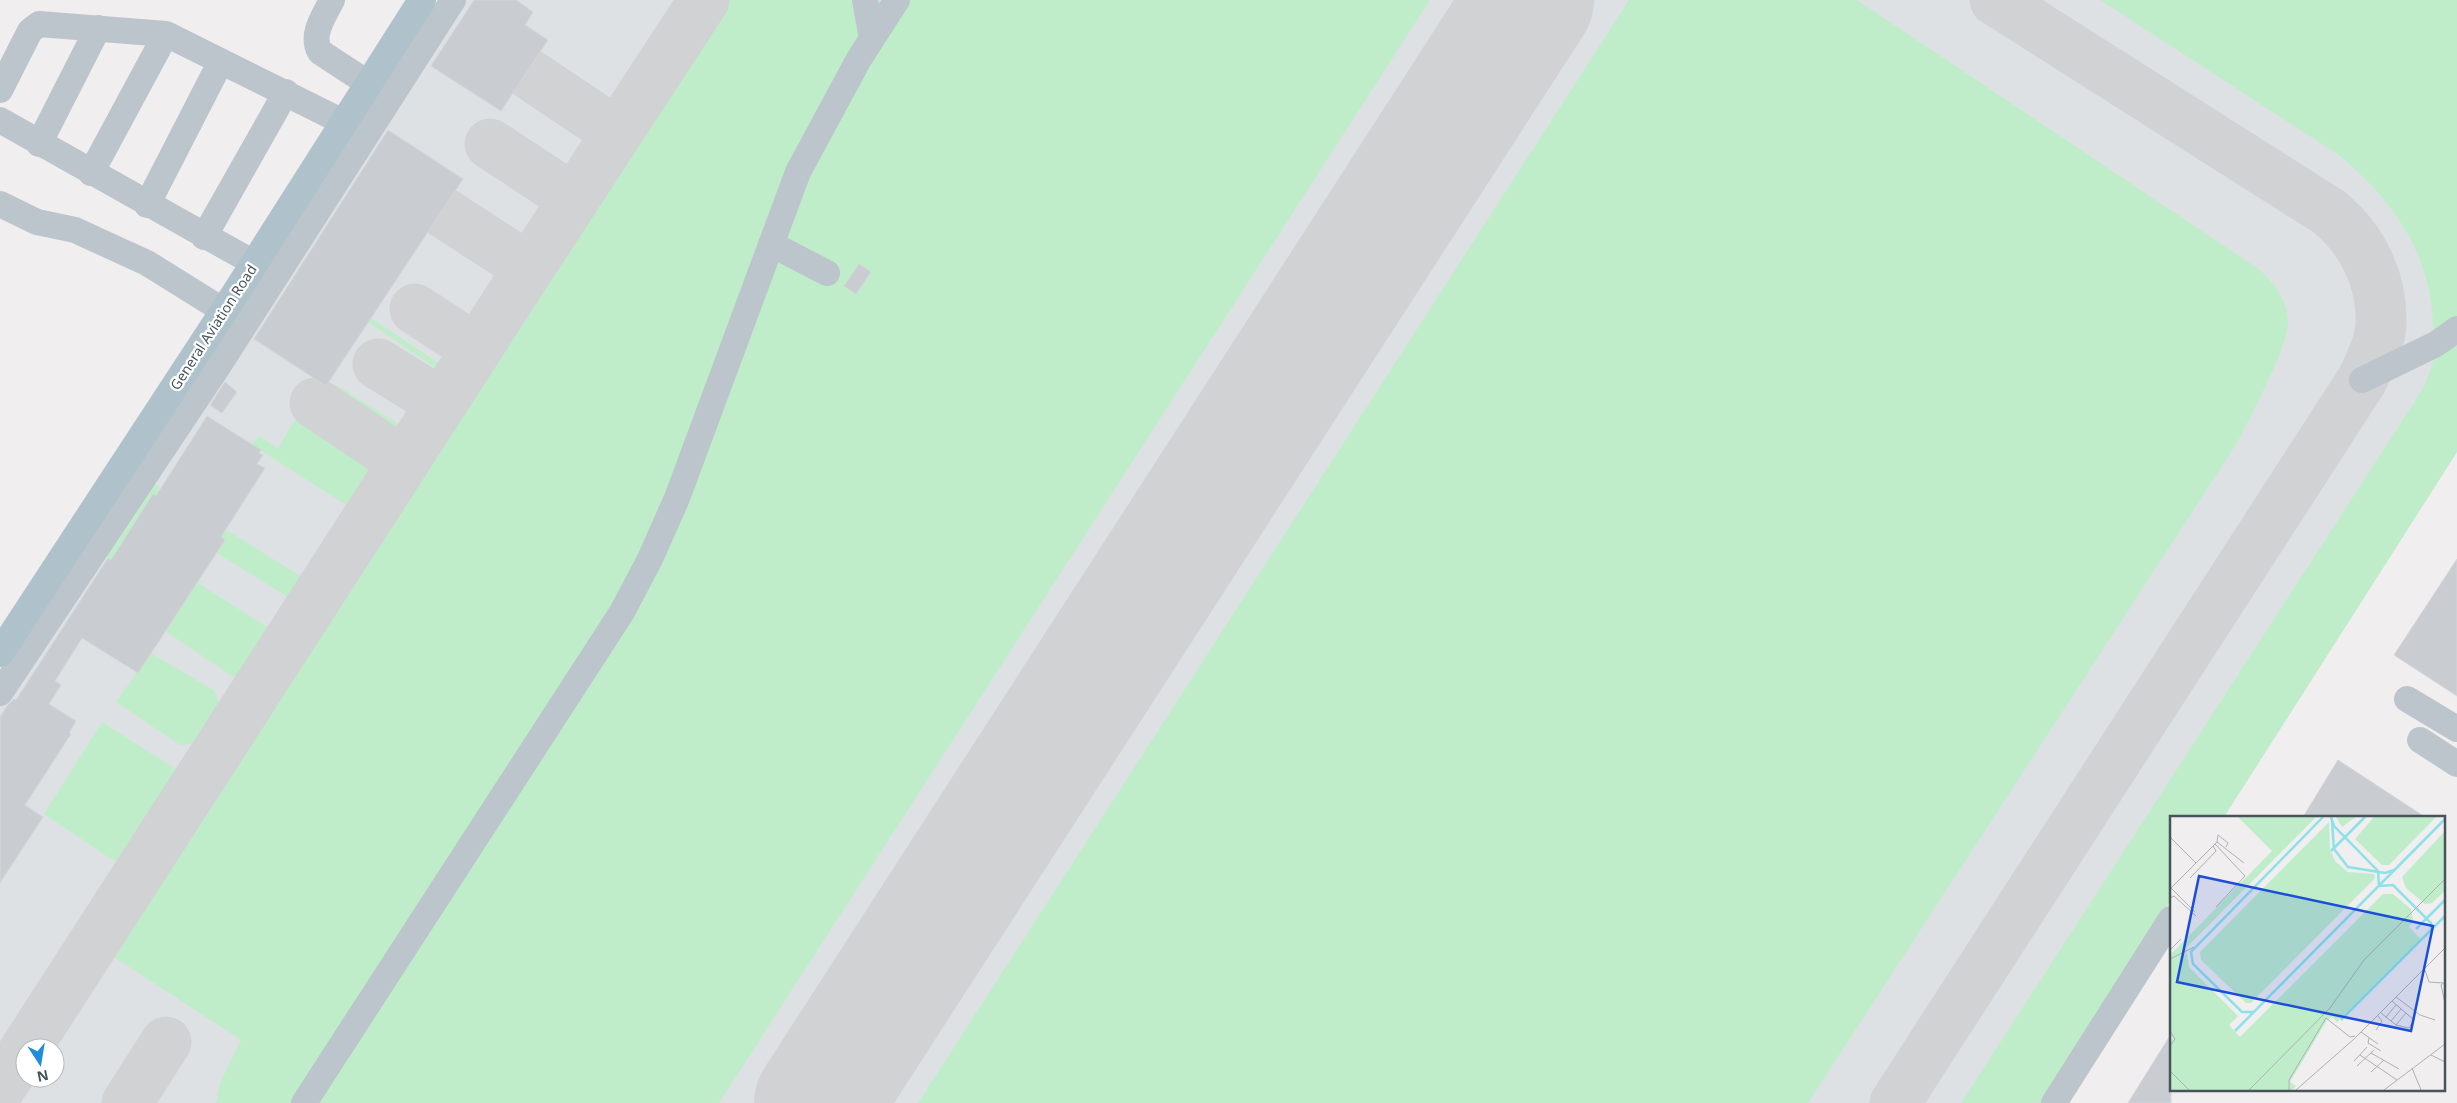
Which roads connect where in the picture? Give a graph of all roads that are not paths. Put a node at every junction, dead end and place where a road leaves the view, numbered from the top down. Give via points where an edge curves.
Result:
1 (332, 0) edge
2 (422, 0) edge
3 (453, 0) edge
4 (865, 0) edge
5 (897, 0) edge
6 (98, 28) junction
7 (166, 34) junction
8 (872, 39) junction
9 (221, 61) junction
10 (369, 84) junction
11 (0, 90) edge
12 (286, 92) junction
13 (0, 120) edge
14 (343, 122) junction
15 (39, 144) junction
16 (91, 173) junction
17 (0, 204) edge
18 (147, 205) junction
19 (204, 237) junction
20 (771, 244) junction
21 (254, 264) junction
22 (827, 273) dead end
23 (224, 311) junction
24 (2457, 329) edge
25 (2362, 380) dead end
26 (0, 653) edge
27 (0, 693) edge
28 (2408, 700) dead end
29 (2457, 729) edge
30 (2420, 740) dead end
31 (2457, 764) edge
32 (2170, 921) edge
33 (304, 1103) edge
34 (2054, 1103) edge

1 - 10 street via 316,34 315,44 320,52
2 - 10 main road, General Aviation Road
3 - 27 street via 219,365
4 - 8 street
5 - 8 street
6 - 7 street
6 - 11 street via 39,24
6 - 15 street
7 - 9 street
7 - 16 street
8 - 20 street via 798,172
9 - 12 street
9 - 18 street
10 - 14 main road, General Aviation Road
12 - 14 street
12 - 19 street
13 - 15 street
14 - 21 main road, General Aviation Road
15 - 16 street
16 - 18 street
17 - 23 street via 37,222 75,230 147,263
18 - 19 street
19 - 21 street
20 - 22 street
20 - 33 street via 678,498 622,612
21 - 23 main road, General Aviation Road
23 - 26 main road, General Aviation Road
24 - 25 street via 2436,344
28 - 29 street
30 - 31 street
32 - 34 street

